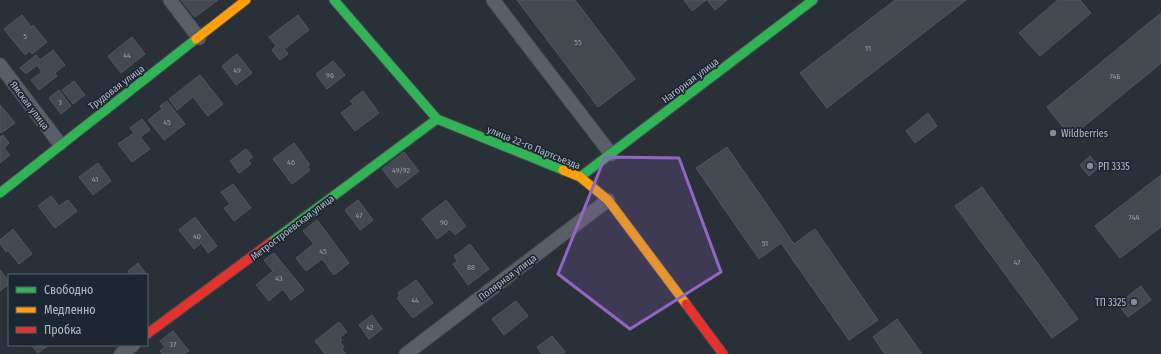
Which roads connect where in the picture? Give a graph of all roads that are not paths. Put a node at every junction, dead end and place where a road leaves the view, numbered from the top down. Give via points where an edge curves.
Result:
1 (170, 0) edge
2 (246, 0) edge
3 (334, 0) edge
4 (493, 0) edge
5 (813, 0) edge
6 (199, 38) junction
7 (0, 65) edge
8 (437, 119) junction
9 (60, 144) junction
10 (611, 154) junction
11 (580, 177) junction
12 (0, 193) edge
13 (608, 200) junction
14 (148, 333) edge
15 (132, 346) edge
16 (121, 354) edge
17 (406, 354) edge
18 (723, 354) edge

1 - 6 street
2 - 6 street, Трудовая улица
3 - 8 street, улица 22-го Партсъезда
4 - 10 street
5 - 10 street, Нагорная улица
6 - 9 street, Трудовая улица
7 - 9 street, Ямская улица
8 - 11 street, улица 22-го Партсъезда
8 - 14 street, Метростроевская улица
9 - 12 street, Трудовая улица
10 - 11 street, Нагорная улица
11 - 13 street, улица 22-го Партсъезда
13 - 17 street, Полярная улица
13 - 18 street, улица 22-го Партсъезда
15 - 16 street

